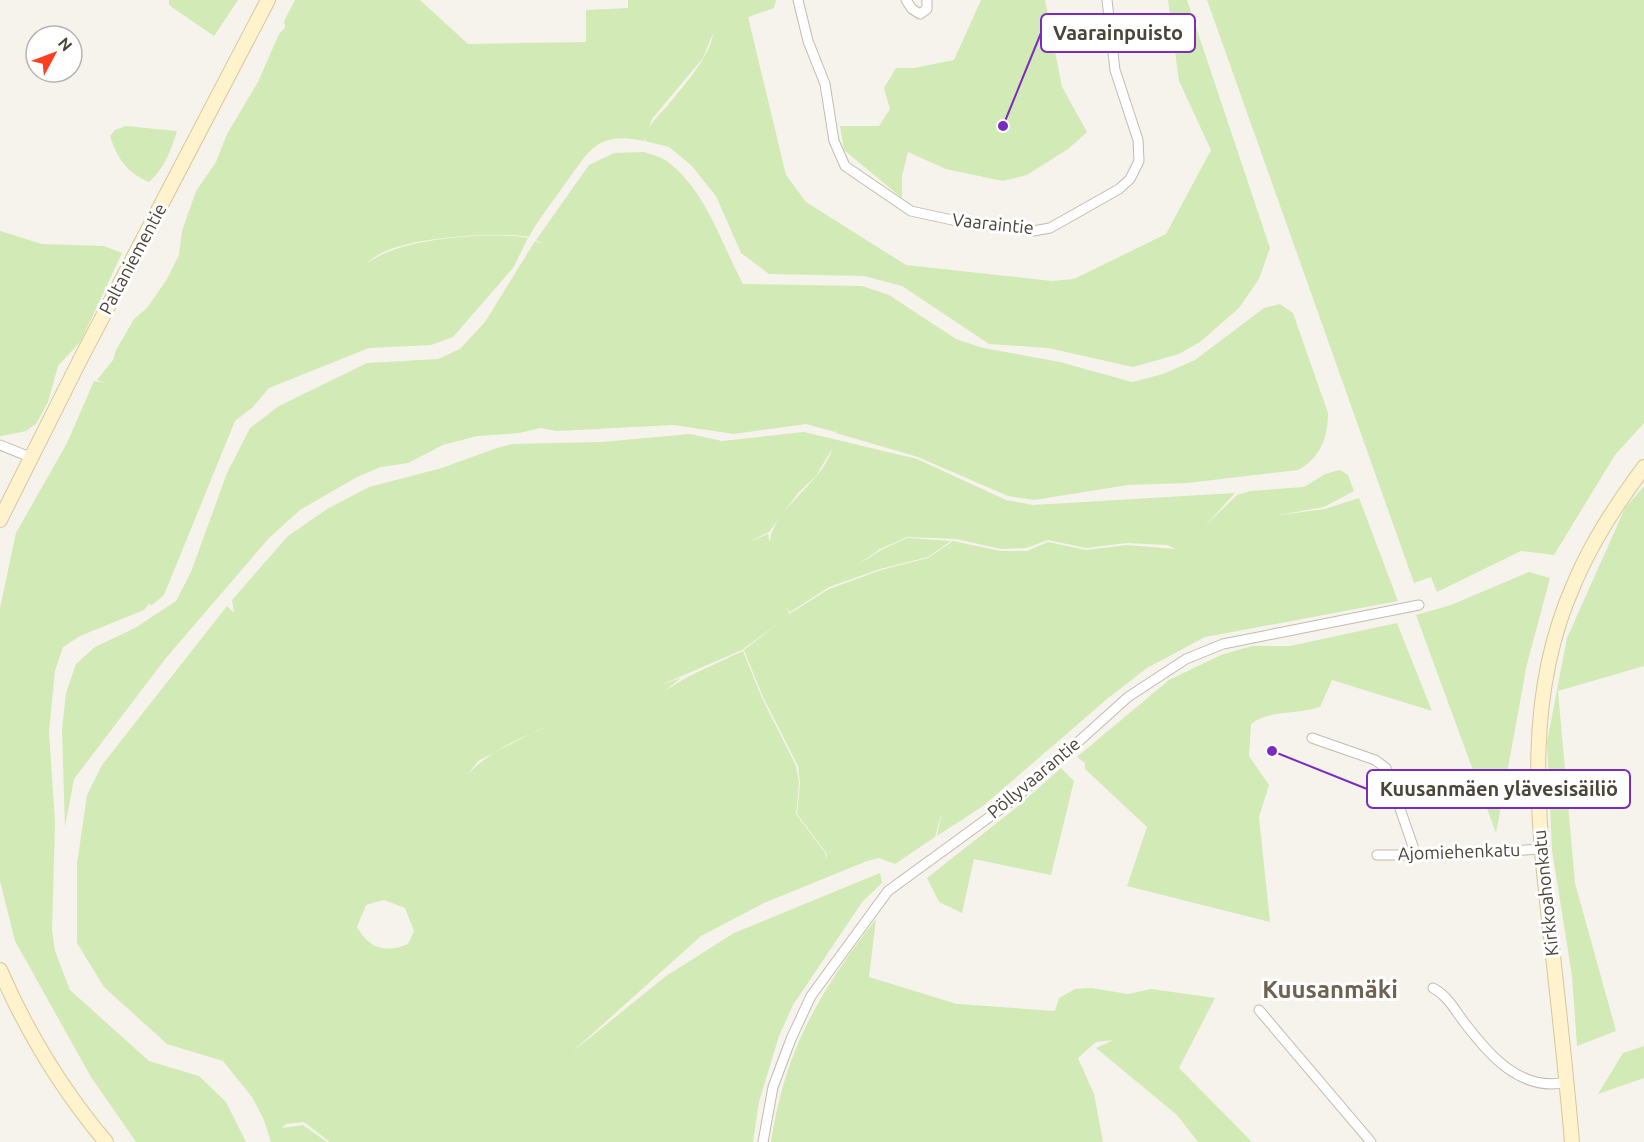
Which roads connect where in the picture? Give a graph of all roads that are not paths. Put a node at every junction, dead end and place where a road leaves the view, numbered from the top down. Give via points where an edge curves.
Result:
1 (268, 0) edge
2 (798, 0) edge
3 (906, 0) edge
4 (927, 0) edge
5 (1107, 0) edge
6 (0, 444) edge
7 (30, 457) junction
8 (1644, 467) edge
9 (0, 520) edge
10 (1419, 605) dead end
11 (1312, 738) dead end
12 (1540, 849) junction
13 (1377, 855) dead end
14 (1416, 855) junction
15 (0, 969) edge
16 (1433, 988) dead end
17 (1259, 1010) dead end
18 (1567, 1082) junction
19 (106, 1142) edge
20 (763, 1142) edge
21 (1371, 1142) edge
22 (1572, 1142) edge

1 - 7 street, Paltaniementie
2 - 5 street, Vaaraintie via 825,84 834,141 845,166 911,211 1033,231 1050,228 1119,189 1130,179 1139,160 1138,140 1115,70
3 - 4 street via 920,14 927,9
6 - 7 street
7 - 9 street, Paltaniementie
8 - 12 street, Kirkkoahonkatu via 1592,545 1561,618 1538,722 1536,797
10 - 20 street, Pöllyvaarantie via 1223,644 1186,659 1128,698 1017,797 888,891 811,996 773,1087
11 - 14 street via 1375,760 1386,768
12 - 14 street, Ajomiehenkatu
12 - 18 street, Kirkkoahonkatu
13 - 14 street, Ajomiehenkatu
15 - 19 street via 28,1028 65,1090
16 - 18 street via 1446,996 1476,1038 1503,1066 1534,1081 1556,1085
17 - 21 street
18 - 22 street, Kirkkoahonkatu

